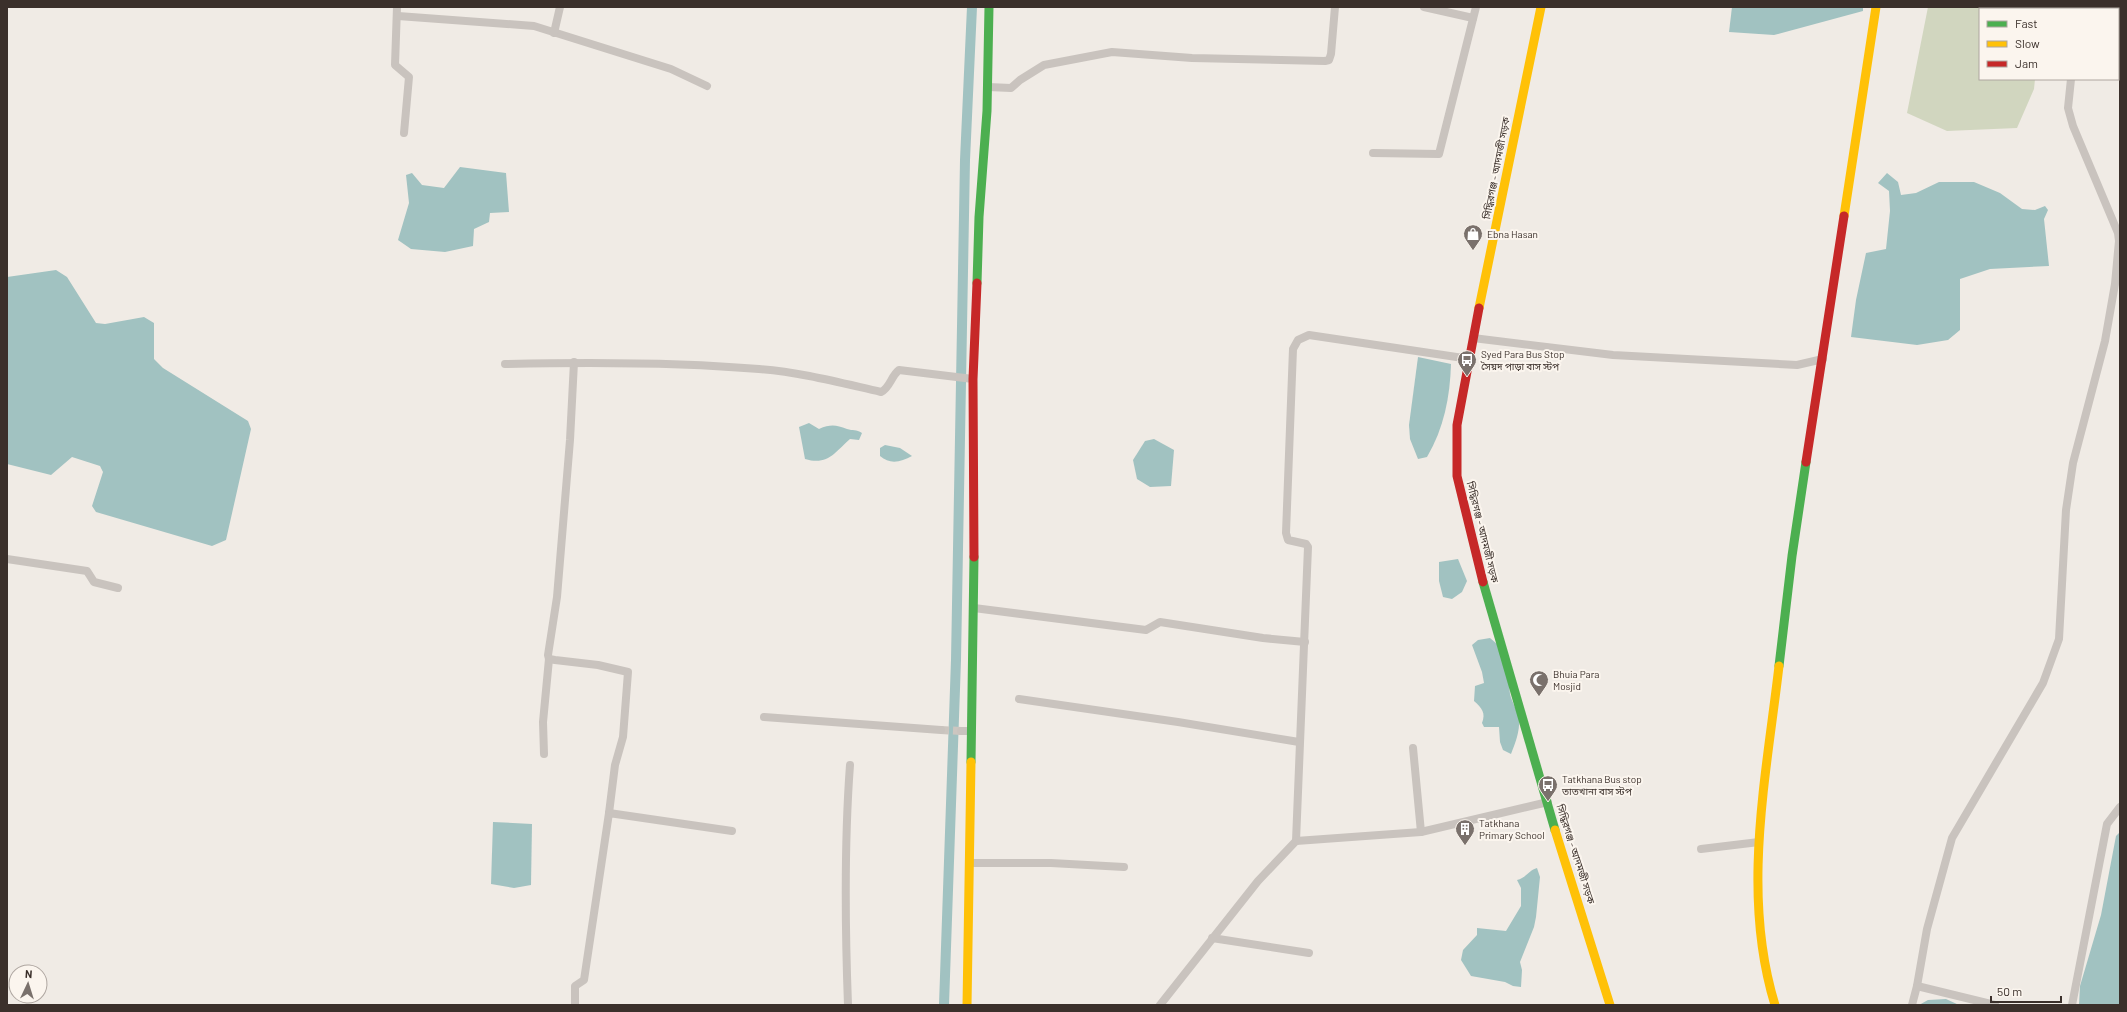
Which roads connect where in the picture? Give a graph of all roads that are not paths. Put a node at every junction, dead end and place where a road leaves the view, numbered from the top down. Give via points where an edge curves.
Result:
1 (397, 7) edge
2 (560, 7) edge
3 (989, 7) edge
4 (1336, 7) edge
5 (1424, 7) edge
6 (1476, 7) edge
7 (1541, 7) edge
8 (1876, 7) edge
9 (398, 16) junction
10 (1473, 18) junction
11 (554, 33) junction
12 (2071, 80) edge
13 (707, 86) dead end
14 (988, 87) junction
15 (404, 133) dead end
16 (1373, 153) dead end
17 (1473, 338) junction
18 (1470, 359) junction
19 (1823, 359) junction
20 (574, 362) junction
21 (505, 364) dead end
22 (969, 378) junction
23 (7, 559) edge
24 (118, 588) dead end
25 (974, 608) junction
26 (1305, 642) junction
27 (549, 659) junction
28 (1019, 699) dead end
29 (764, 716) dead end
30 (941, 730) tunnel mouth
31 (961, 731) tunnel mouth
32 (971, 731) junction
33 (1299, 742) junction
34 (1413, 748) dead end
35 (544, 754) dead end
36 (850, 765) dead end
37 (1548, 802) junction
38 (2120, 807) edge
39 (609, 813) junction
40 (732, 831) dead end
41 (1421, 832) junction
42 (1296, 841) junction
43 (1759, 842) junction
44 (1701, 849) dead end
45 (970, 863) junction
46 (1124, 868) dead end
47 (1212, 938) junction
48 (1309, 953) dead end
49 (1917, 986) junction
50 (575, 1005) edge
51 (848, 1005) edge
52 (967, 1005) edge
53 (1160, 1005) edge
54 (1610, 1005) edge
55 (1775, 1005) edge
56 (1912, 1005) edge
57 (1996, 1005) edge
58 (2072, 1005) edge

1 - 9 street
2 - 11 street
3 - 14 main road
4 - 14 street via 1331,54 1325,62 1192,58 1112,52 1044,65 1011,88
5 - 10 street
6 - 10 street
7 - 17 main road, সিদ্ধিরগঞ্জ - আদমজী সড়ক
8 - 19 main road
9 - 11 street via 534,26
9 - 15 street via 395,64 409,77
10 - 16 street via 1439,154
11 - 13 street via 671,69
12 - 49 street via 2068,108 2071,122 2118,233 2119,241 2116,284 2105,341 2072,471 2066,510 2059,639 2043,683 1952,838 1927,928
14 - 22 main road
17 - 18 main road, সিদ্ধিরগঞ্জ - আদমজী সড়ক
17 - 19 street via 1613,355 1797,365
18 - 26 street via 1309,335 1298,340 1293,349 1286,533 1288,540 1306,544 1308,547
18 - 37 main road, সিদ্ধিরগঞ্জ - আদমজী সড়ক via 1457,425 1457,476 1468,524
19 - 43 main road via 1792,556
20 - 21 street
20 - 22 street via 760,369 824,379 881,392 886,390 899,370
20 - 27 street via 557,597
22 - 25 main road
23 - 24 street via 87,570 94,582
25 - 26 street via 1146,630 1160,622
25 - 32 main road
26 - 33 street
27 - 35 street via 543,722
27 - 39 street via 628,672 623,737 615,765
28 - 33 street
29 - 30 street
31 - 32 street
32 - 45 main road
33 - 42 street
34 - 41 street
36 - 51 street via 845,930
37 - 41 street
37 - 54 main road, সিদ্ধিরগঞ্জ - আদমজী সড়ক
38 - 58 street via 2107,824
39 - 40 street
39 - 50 street via 584,980 576,986
41 - 42 street
42 - 47 street via 1258,880
43 - 44 street
43 - 55 main road via 1756,880 1761,942 1766,980
45 - 46 street via 1051,862
45 - 52 main road
47 - 48 street
47 - 53 street
49 - 56 street
49 - 57 street

